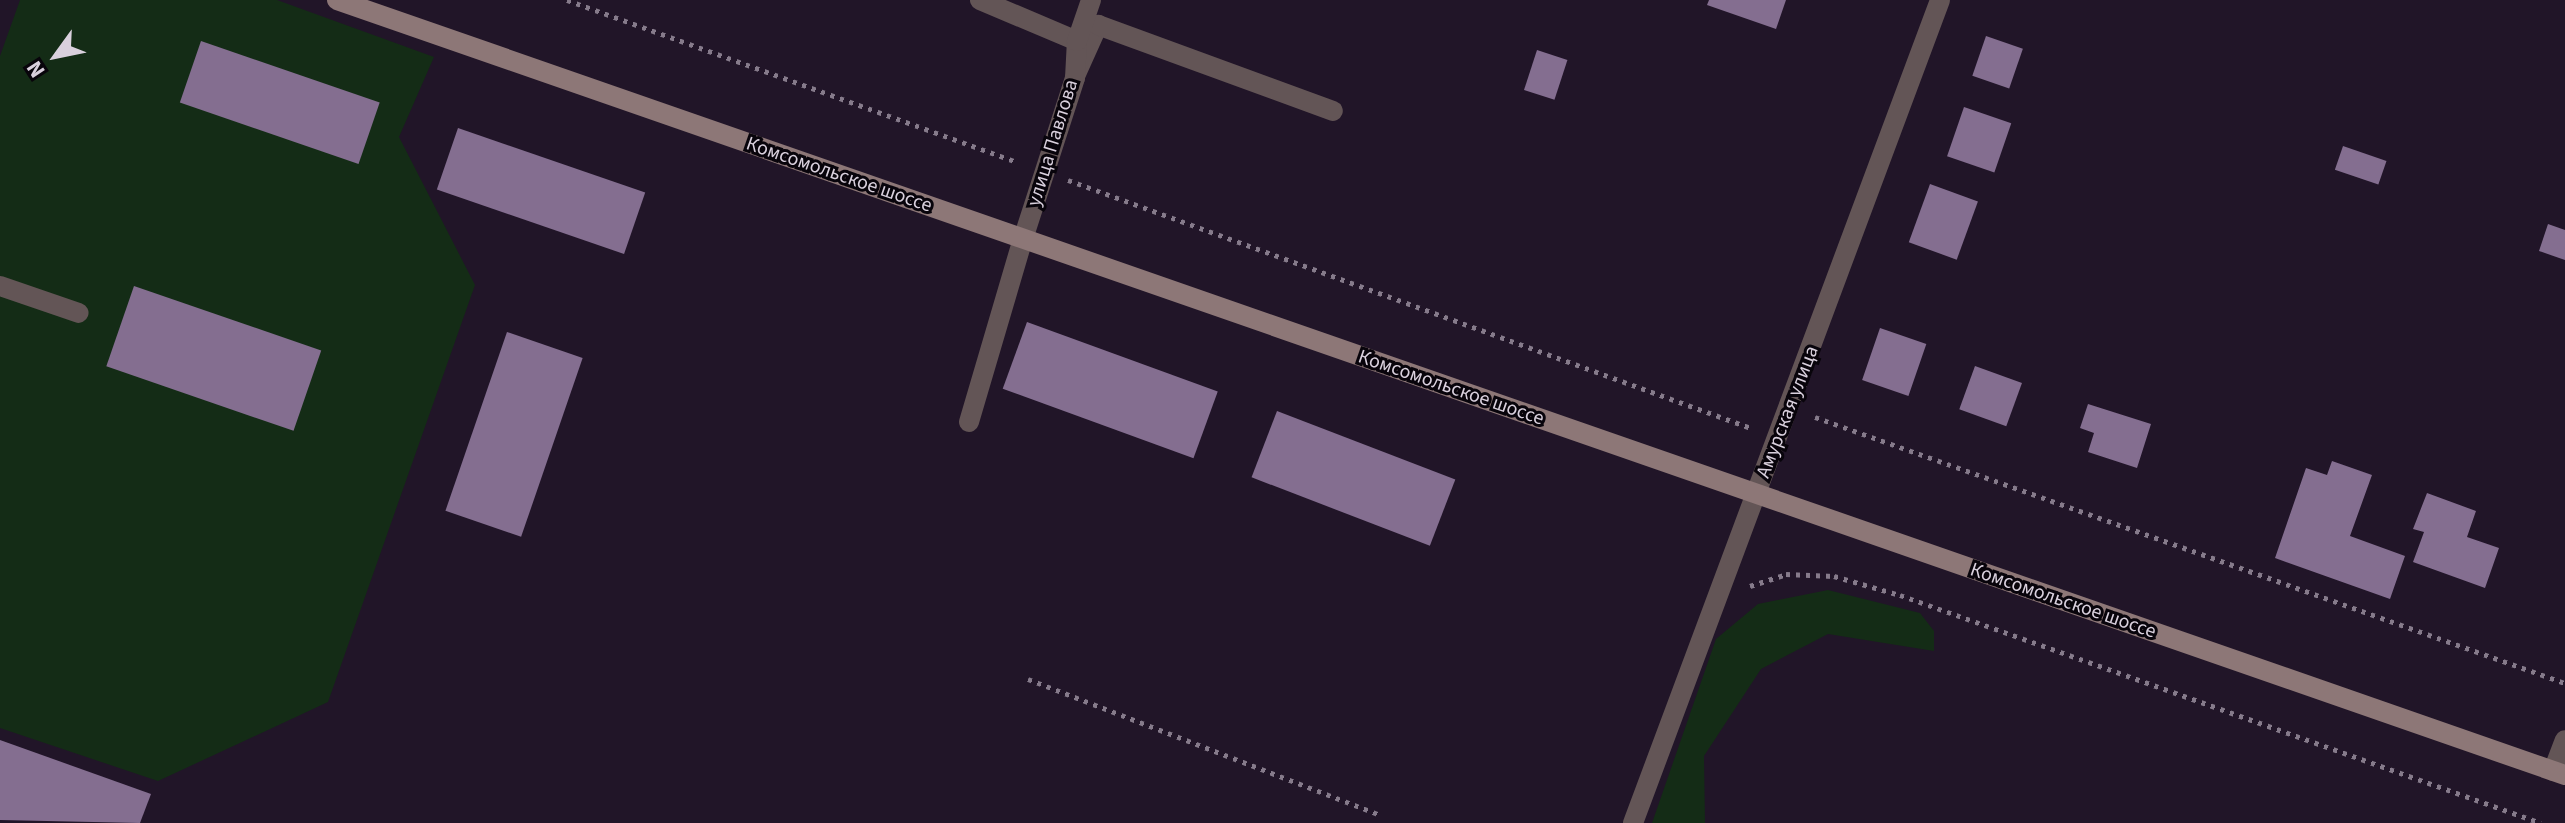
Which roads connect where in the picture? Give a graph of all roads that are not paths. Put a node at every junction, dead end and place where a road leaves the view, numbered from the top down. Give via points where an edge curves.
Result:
1 (337, 0) edge
2 (980, 0) edge
3 (1091, 0) edge
4 (1940, 0) edge
5 (1077, 41) junction
6 (1075, 78) junction
7 (1333, 111) dead end
8 (1023, 239) junction
9 (0, 286) edge
10 (79, 313) dead end
11 (969, 422) dead end
12 (1756, 494) junction
13 (2565, 740) edge
14 (2559, 773) edge
15 (1633, 823) edge

1 - 8 main road, Комсомольское шоссе
2 - 5 street
3 - 5 street, улица Павлова
4 - 12 street, Амурская улица
5 - 6 street, улица Павлова
6 - 7 street via 1098,25
6 - 8 street, улица Павлова
8 - 11 street, улица Павлова
8 - 12 main road, Комсомольское шоссе
9 - 10 street
12 - 14 main road, Комсомольское шоссе
12 - 15 street, Амурская улица
13 - 14 street

